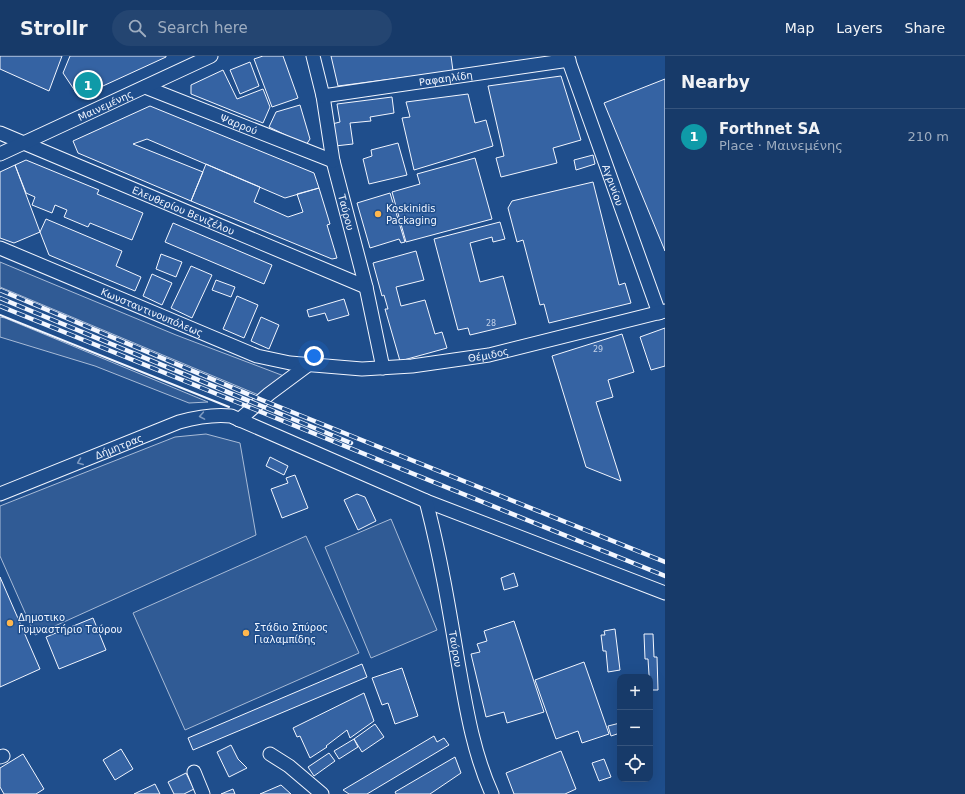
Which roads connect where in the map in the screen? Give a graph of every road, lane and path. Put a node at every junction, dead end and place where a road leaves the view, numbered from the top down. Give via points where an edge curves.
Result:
1 (211, 56) edge
2 (313, 56) edge
3 (568, 58) edge
4 (145, 87) junction
5 (323, 96) junction
6 (0, 133) edge
7 (26, 143) junction
8 (0, 154) edge
9 (333, 161) junction
10 (0, 248) edge
11 (366, 287) junction
12 (662, 312) edge
13 (308, 365) junction
14 (383, 368) junction
15 (239, 420) junction
16 (0, 494) edge
17 (426, 501) junction
18 (665, 593) edge
19 (270, 754) dead end
20 (194, 772) dead end
21 (203, 794) edge
22 (322, 794) edge
23 (492, 794) edge

1 - 4 street, Μαινεμένης
2 - 5 street, Ταύρου
3 - 5 street, Ραφαηλίδη
3 - 12 street, Αγρινίου
4 - 7 street, Μαινεμένης
4 - 9 street, Ψαρρού
5 - 9 street, Ταύρου
6 - 7 street, Ελευθερίου Βενιζέλου
7 - 8 street, Μαινεμένης
7 - 11 street, Ελευθερίου Βενιζέλου
9 - 11 street, Ταύρου
10 - 13 street, Κωνσταντινουπόλεως via 258,356
11 - 14 street, Ταύρου
12 - 14 street, Θέμιδος via 489,355 449,362
13 - 14 street, Θέμιδος
13 - 15 street
15 -> 16 street, Δήμητρας via 232,416 205,415 179,422
15 - 17 street, Δήμητρας
17 - 18 street, Δήμητρας
17 - 23 street, Ταύρου via 440,561 472,735
19 - 22 street via 289,766
20 - 21 street

